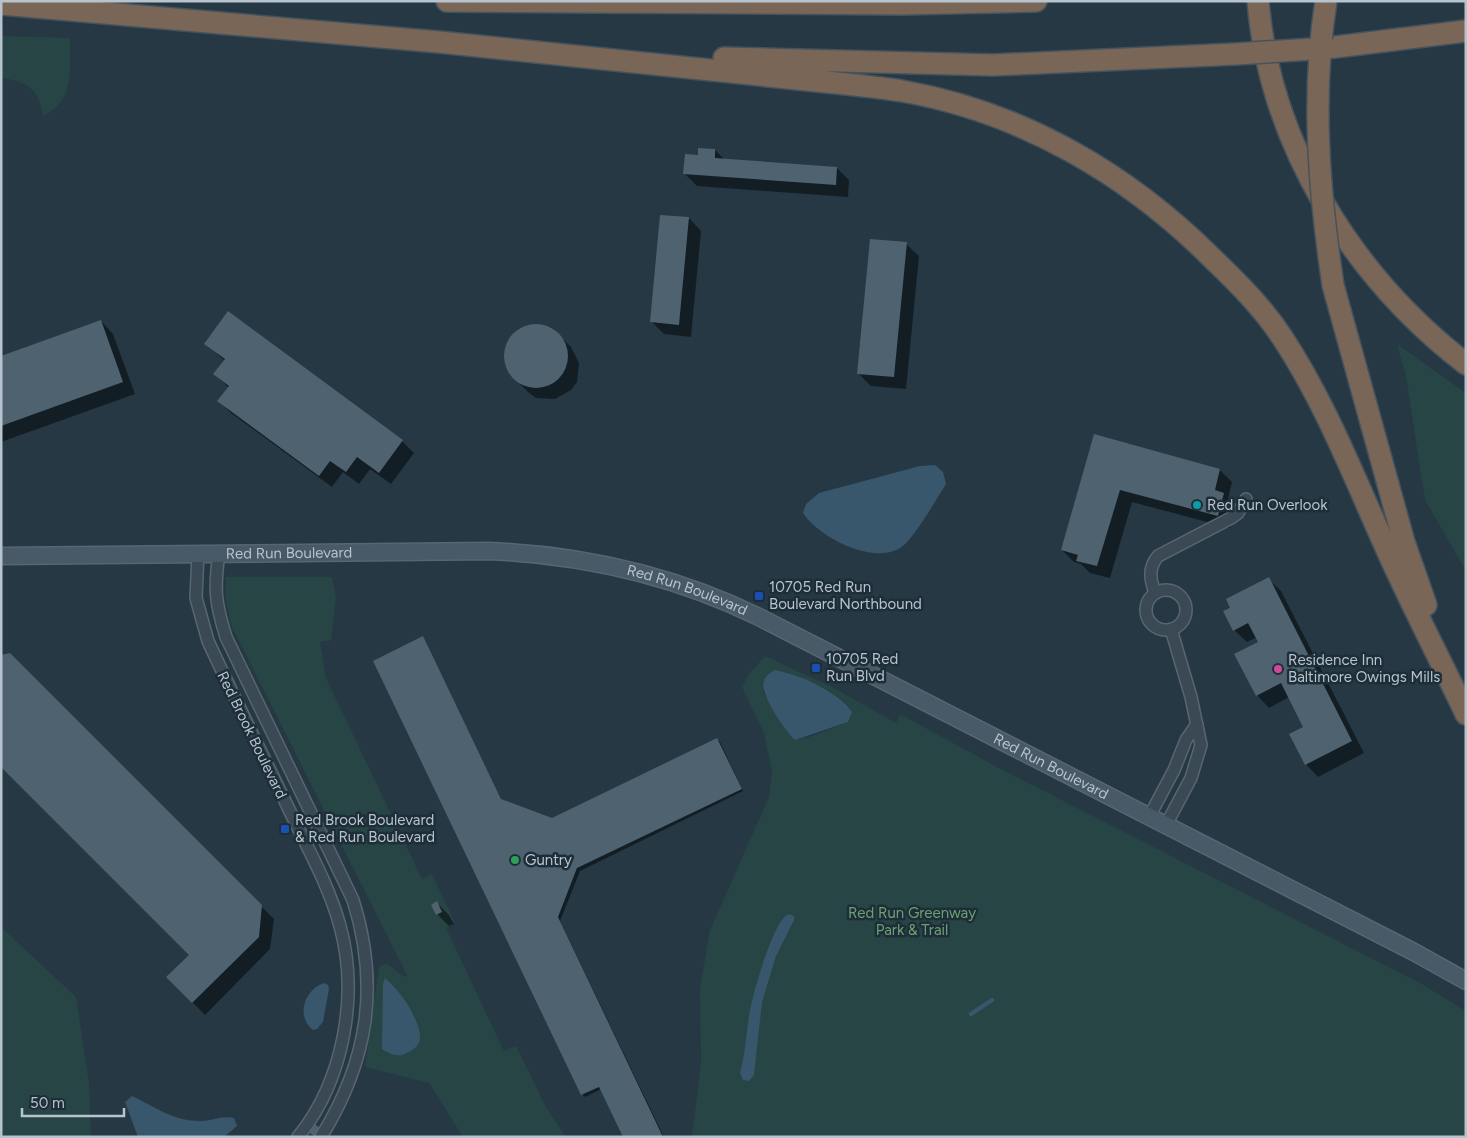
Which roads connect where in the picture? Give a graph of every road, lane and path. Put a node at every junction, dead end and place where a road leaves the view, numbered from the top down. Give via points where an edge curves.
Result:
1 (447, 1) edge
2 (1036, 1) edge
3 (1258, 1) edge
4 (1326, 1) edge
5 (1, 4) edge
6 (1466, 31) edge
7 (439, 42) junction
8 (1466, 364) edge
9 (1246, 499) dead end
10 (198, 553) junction
11 (220, 553) junction
12 (1, 556) edge
13 (1155, 593) junction
14 (1171, 629) junction
15 (1465, 713) edge
16 (1197, 724) junction
17 (1149, 816) junction
18 (1166, 825) junction
19 (1466, 981) edge
20 (298, 1137) edge
21 (320, 1137) edge

1 - 2 highway via 902,4
3 - 8 highway via 1265,48 1283,114 1326,209 1376,281 1422,328
4 - 15 highway, bridge via 1319,70 1318,143 1333,285 1404,542
5 - 7 highway
6 - 7 highway, bridge via 1327,48 1078,63 894,64 768,60
7 - 15 highway via 903,91 998,118 1086,158 1182,227 1241,286 1281,336 1316,396 1359,484 1386,549
9 - 13 street via 1231,518 1158,556 1150,574
10 - 11 main road, Red Run Boulevard
10 - 12 main road, Red Run Boulevard
10 - 20 street, Red Brook Boulevard via 196,598 208,641 326,886 344,944 347,1008 340,1052 327,1090
11 - 17 main road, Red Run Boulevard via 512,552 585,560 647,573 738,607
11 - 21 street, Red Brook Boulevard via 215,585 226,637 354,900 364,941 368,987 363,1036 350,1081
13 - 14 street via 1147,603 1149,620 1159,628
13 - 14 street via 1172,591 1184,602 1186,609 1182,622
14 - 16 street
16 - 17 street
16 - 18 street via 1201,744 1196,764
17 - 18 main road, Red Run Boulevard
18 - 19 main road, Red Run Boulevard

